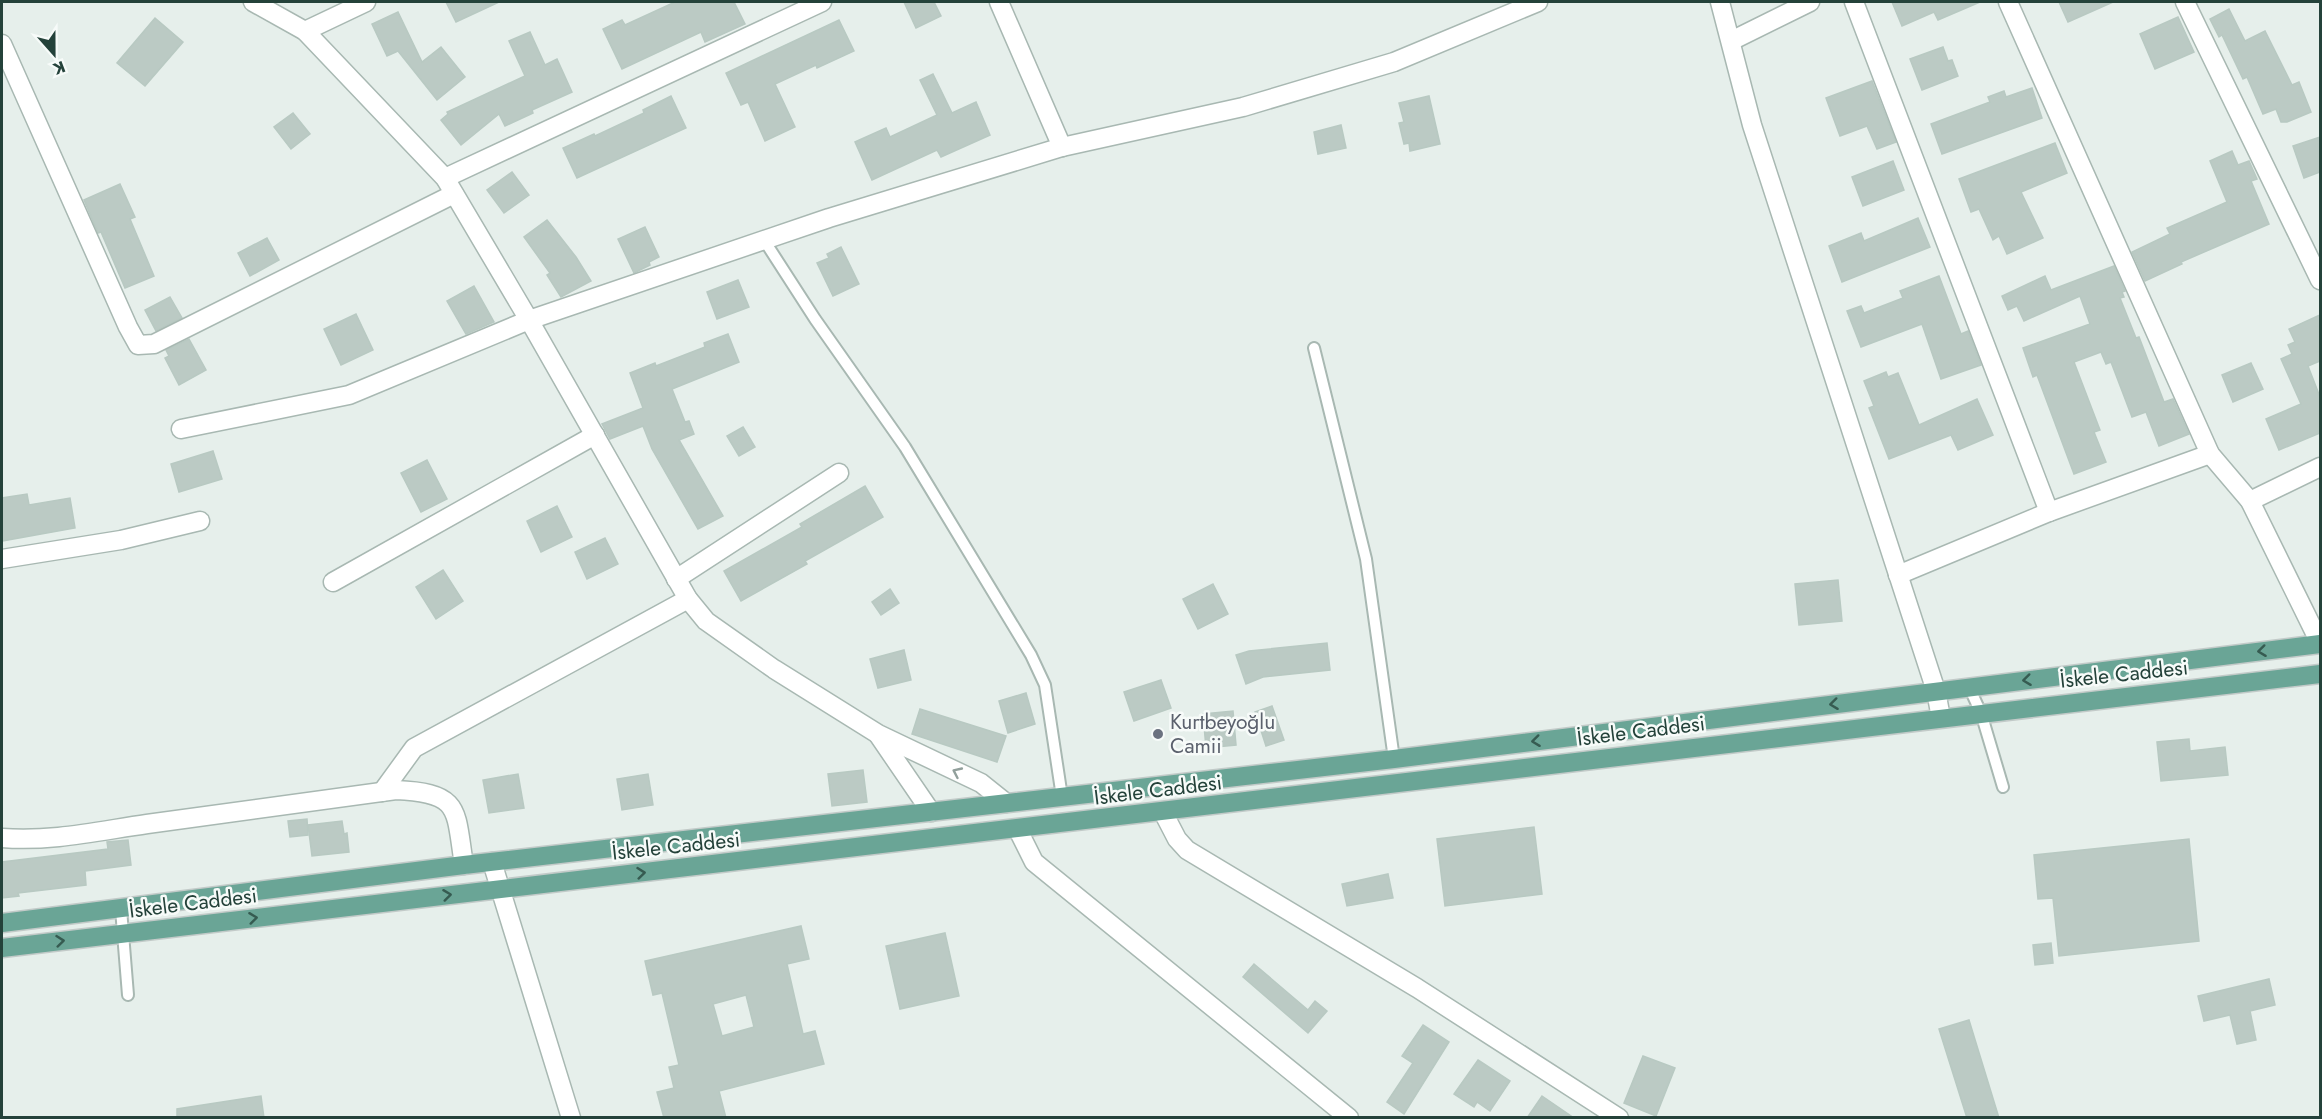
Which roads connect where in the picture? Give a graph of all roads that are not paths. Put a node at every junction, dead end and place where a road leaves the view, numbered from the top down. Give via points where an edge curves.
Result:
1 (253, 2) edge
2 (366, 2) edge
3 (822, 2) edge
4 (999, 2) edge
5 (1538, 2) edge
6 (1720, 2) edge
7 (1810, 2) edge
8 (1854, 2) edge
9 (2008, 2) edge
10 (2185, 2) edge
11 (305, 31) junction
12 (1731, 41) junction
13 (2, 44) edge
14 (1062, 147) junction
15 (450, 186) junction
16 (764, 240) junction
17 (2320, 280) edge
18 (529, 320) junction
19 (1314, 348) dead end
20 (181, 429) dead end
21 (595, 435) junction
22 (2210, 454) junction
23 (2320, 467) edge
24 (839, 473) dead end
25 (2250, 501) junction
26 (2049, 512) junction
27 (200, 521) dead end
28 (2, 559) edge
29 (1898, 575) junction
30 (676, 579) junction
31 (333, 582) dead end
32 (688, 599) junction
33 (2320, 643) edge
34 (2320, 675) edge
35 (1969, 687) junction
36 (1936, 691) junction
37 (1981, 713) junction
38 (1941, 718) junction
39 (878, 734) junction
40 (1395, 759) junction
41 (2003, 787) dead end
42 (382, 792) junction
43 (1062, 797) junction
44 (1006, 803) junction
45 (931, 812) junction
46 (1163, 812) junction
47 (1018, 830) junction
48 (2, 838) edge
49 (492, 862) junction
50 (464, 866) junction
51 (502, 888) junction
52 (121, 909) junction
53 (2, 923) edge
54 (123, 934) junction
55 (2, 948) edge
56 (128, 995) dead end
57 (571, 1118) edge
58 (1349, 1118) edge
59 (1619, 1118) edge

1 - 11 street
2 - 11 street
3 - 15 street
4 - 14 street
5 - 14 street via 1383,65 1243,107
6 - 12 street
7 - 12 street
8 - 26 street
9 - 22 street
10 - 17 street
11 - 15 street
12 - 29 street via 1752,125
13 - 15 street via 138,345 154,344
14 - 16 street
15 - 18 street
16 - 18 street
16 - 43 lane via 905,447 1031,656 1045,685
18 - 20 street via 349,395
18 - 21 street
19 - 40 lane via 1366,559
21 - 30 street
21 - 31 street
22 - 25 street
22 - 26 street
23 - 25 street
24 - 30 street
25 - 33 street
26 - 29 street
27 - 28 street via 121,540
29 - 36 street
30 - 32 street
32 - 39 street via 706,621 735,642
32 - 42 street via 414,748
33 -> 35 main road
34 - 37 main road, İskele Caddesi
35 - 36 main road
35 - 37 lane
36 - 38 street
36 -> 40 main road
37 - 38 main road, İskele Caddesi
37 - 41 lane
38 - 46 main road, İskele Caddesi
44 -> 39 street via 981,783
39 - 45 street
40 - 43 main road
42 - 48 street via 78,836
42 - 50 street via 419,791 441,798 455,810
43 - 44 main road
44 - 45 main road
45 - 49 main road
46 - 47 main road, İskele Caddesi
46 - 59 street via 1187,850 1417,988
51 -> 47 main road, İskele Caddesi
47 - 58 street via 1034,862
49 - 50 main road
49 - 51 street
50 - 52 main road
54 -> 51 main road, İskele Caddesi
51 - 57 street
52 - 53 main road
52 - 54 lane
55 -> 54 main road, İskele Caddesi
54 - 56 lane

